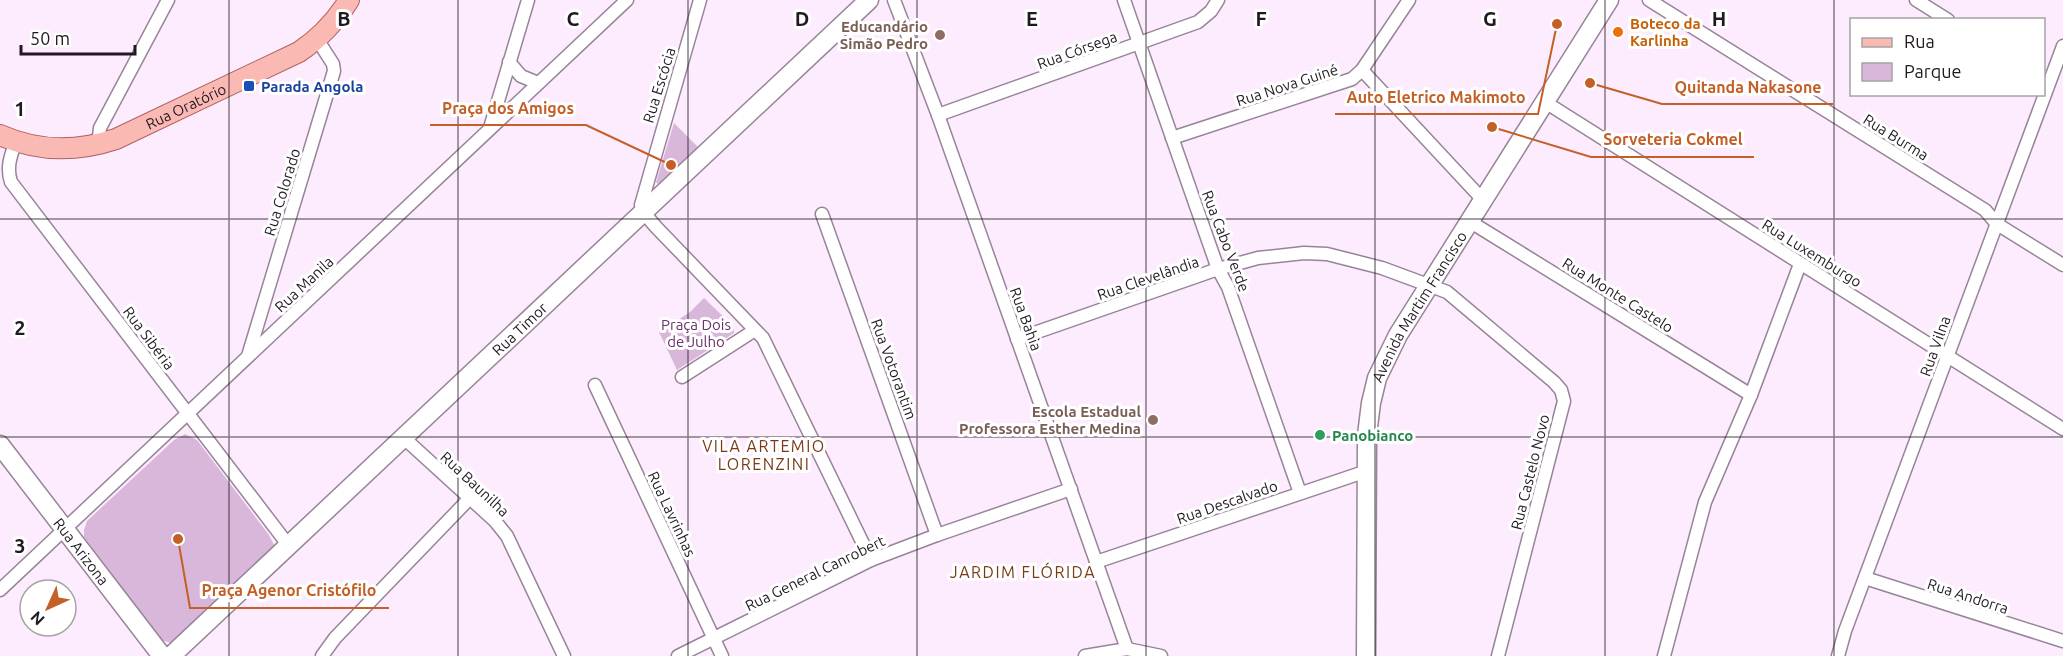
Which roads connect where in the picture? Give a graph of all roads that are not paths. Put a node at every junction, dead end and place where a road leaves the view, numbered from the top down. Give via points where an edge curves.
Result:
1 (168, 0) edge
2 (349, 0) edge
3 (528, 0) edge
4 (627, 0) edge
5 (700, 0) edge
6 (869, 0) edge
7 (894, 0) edge
8 (1124, 0) edge
9 (1218, 0) edge
10 (1409, 0) edge
11 (1609, 0) edge
12 (1649, 0) edge
13 (1916, 0) edge
14 (1945, 18) edge
15 (317, 39) junction
16 (1139, 43) junction
17 (2063, 46) edge
18 (509, 62) junction
19 (1362, 70) junction
20 (2047, 80) edge
21 (538, 83) junction
22 (2063, 88) edge
23 (2041, 96) edge
24 (1545, 102) junction
25 (938, 115) junction
26 (489, 130) junction
27 (8, 138) edge
28 (1172, 138) junction
29 (98, 145) junction
30 (1483, 200) junction
31 (644, 213) junction
32 (822, 214) dead end
33 (1469, 221) junction
34 (1997, 224) junction
35 (1800, 264) junction
36 (2063, 265) edge
37 (1218, 269) junction
38 (1430, 284) junction
39 (755, 330) junction
40 (1017, 339) junction
41 (1947, 356) junction
42 (248, 358) junction
43 (682, 377) dead end
44 (595, 385) dead end
45 (1750, 394) junction
46 (188, 413) junction
47 (2063, 429) edge
48 (404, 438) junction
49 (0, 445) edge
50 (1367, 471) junction
51 (1071, 489) junction
52 (1300, 493) junction
53 (469, 499) junction
54 (65, 527) junction
55 (937, 535) junction
56 (289, 546) junction
57 (872, 560) junction
58 (1096, 562) junction
59 (1865, 578) junction
60 (0, 590) edge
61 (714, 639) junction
62 (2063, 641) edge
63 (1126, 649) junction
64 (162, 656) edge
65 (171, 656) edge
66 (322, 656) edge
67 (564, 656) edge
68 (678, 656) edge
69 (722, 656) edge
70 (1085, 656) edge
71 (1161, 656) edge
72 (1366, 656) edge
73 (1498, 656) edge
74 (1665, 656) edge
75 (1838, 656) edge

1 - 29 street via 100,128
2 - 15 main road, Rua Oratório
3 - 18 street
4 - 21 street, Rua Manila
5 - 31 street, Rua Escócia via 642,195
6 - 31 street, Rua Timor
7 - 25 street, Rua Bahia
8 - 16 street, Rua Cabo Verde
9 - 16 street, Rua Córsega via 1198,22
10 - 19 street, Rua Nova Guiné
11 - 24 street, Avenida Martim Francisco
12 - 34 street, Rua Burma via 1985,210
13 - 14 street
15 - 29 main road, Rua Oratório via 299,52
15 - 42 street, Rua Colorado via 334,71
16 - 25 street, Rua Córsega
16 - 28 street, Rua Cabo Verde
17 - 20 street, Rua Vilna
18 - 21 street via 521,76
18 - 26 street
19 - 28 street, Rua Nova Guiné via 1344,82
19 - 30 street
20 - 22 street
21 - 26 street, Rua Manila
23 - 34 street, Rua Vilna
24 - 30 street, Avenida Martim Francisco
24 - 35 street, Rua Luxemburgo
25 - 40 street, Rua Bahia
26 - 42 street, Rua Manila
27 - 29 main road, Rua Oratório via 58,149
27 - 46 street, Rua Sibéria via 11,182
28 - 37 street, Rua Cabo Verde
30 - 33 street, Avenida Martim Francisco
31 - 39 street
31 - 48 street, Rua Timor
32 - 55 street, Rua Votorantim
33 - 38 street, Avenida Martim Francisco
33 - 45 street, Rua Monte Castelo
34 - 36 street, Rua Burma
34 - 41 street, Rua Vilna
35 - 41 street, Rua Luxemburgo
35 - 45 street
37 - 38 street, Rua Clevelândia via 1258,258 1327,254
37 - 40 street, Rua Clevelândia
37 - 52 street, Rua Cabo Verde via 1228,287
38 - 50 street, Avenida Martim Francisco via 1398,334 1377,378 1367,435
38 - 73 street, Rua Castelo Novo via 1447,292 1554,382 1564,401
39 - 43 street
39 - 57 street via 767,345
40 - 51 street, Rua Bahia
41 - 47 street, Rua Luxemburgo
41 - 59 street, Rua Vilna
42 - 46 street, Rua Manila
44 - 61 street, Rua Lavrinhas
45 - 74 street via 1705,502
46 - 54 street, Rua Manila
46 - 56 street, Rua Sibéria
48 - 53 street, Rua Baunilha
48 - 56 street, Rua Timor
49 - 54 street, Rua Arizona
50 - 52 street, Rua Descalvado
50 - 72 street, Avenida Martim Francisco
51 - 55 street, Rua General Canrobert
51 - 58 street, Rua Bahia
52 - 58 street, Rua Descalvado
53 - 66 street via 342,630
53 - 67 street, Rua Baunilha via 507,536
54 - 60 street, Rua Manila
54 - 64 street, Rua Arizona
55 - 57 street, Rua General Canrobert
56 - 65 street, Rua Timor
57 - 61 street, Rua General Canrobert
58 - 63 street, Rua Bahia
59 - 62 street, Rua Andorra
59 - 75 street, Rua Vilna
61 - 68 street, Rua General Canrobert
61 - 69 street, Rua Lavrinhas
63 - 70 street
63 - 71 street

